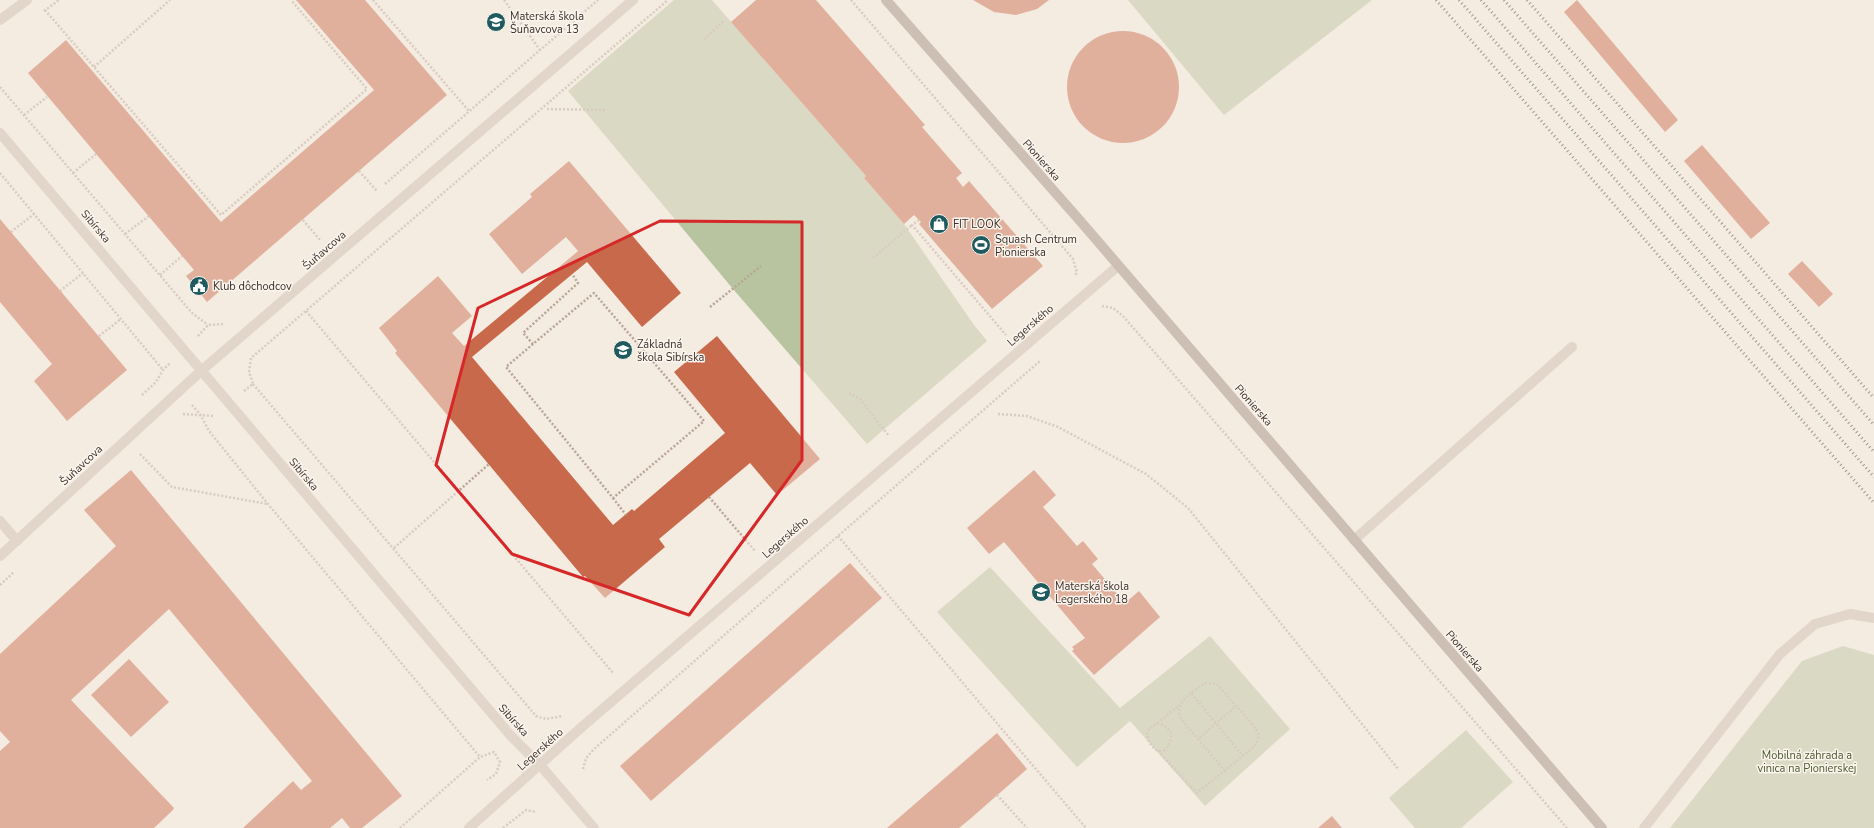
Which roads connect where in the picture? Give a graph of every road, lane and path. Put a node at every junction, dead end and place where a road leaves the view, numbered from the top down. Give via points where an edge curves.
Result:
1 (27, 0) edge
2 (170, 0) edge
3 (291, 0) edge
4 (373, 0) edge
5 (504, 0) edge
6 (633, 0) edge
7 (668, 0) edge
8 (851, 0) edge
9 (886, 0) edge
10 (45, 10) dead end
11 (0, 20) edge
12 (724, 21) dead end
13 (704, 39) dead end
14 (540, 50) dead end
15 (94, 67) junction
16 (0, 87) edge
17 (47, 97) dead end
18 (547, 110) dead end
19 (607, 110) dead end
20 (469, 111) dead end
21 (24, 115) junction
22 (0, 132) edge
23 (96, 154) dead end
24 (359, 171) dead end
25 (0, 173) edge
26 (73, 173) junction
27 (377, 191) dead end
28 (34, 214) junction
29 (149, 216) dead end
30 (303, 220) dead end
31 (918, 220) dead end
32 (912, 225) junction
33 (11, 232) dead end
34 (125, 234) junction
35 (320, 240) dead end
36 (182, 256) dead end
37 (873, 258) dead end
38 (761, 266) dead end
39 (1118, 266) junction
40 (83, 273) junction
41 (572, 274) dead end
42 (160, 275) junction
43 (1071, 278) dead end
44 (60, 291) dead end
45 (710, 307) dead end
46 (306, 311) junction
47 (1096, 312) dead end
48 (121, 319) junction
49 (208, 325) dead end
50 (1012, 330) dead end
51 (99, 336) dead end
52 (1006, 336) junction
53 (1000, 340) dead end
54 (533, 344) junction
55 (1572, 347) dead end
56 (1043, 359) dead end
57 (202, 370) junction
58 (253, 384) junction
59 (179, 392) junction
60 (849, 393) dead end
61 (230, 404) junction
62 (200, 414) junction
63 (998, 414) dead end
64 (177, 419) dead end
65 (895, 430) dead end
66 (889, 436) junction
67 (883, 440) dead end
68 (144, 450) dead end
69 (140, 454) junction
70 (134, 460) dead end
71 (489, 464) dead end
72 (459, 490) junction
73 (709, 497) dead end
74 (613, 498) junction
75 (268, 504) junction
76 (626, 515) dead end
77 (0, 520) edge
78 (838, 536) junction
79 (17, 540) junction
80 (1354, 540) junction
81 (761, 546) dead end
82 (394, 548) junction
83 (755, 551) junction
84 (0, 556) edge
85 (749, 556) dead end
86 (18, 569) dead end
87 (0, 585) edge
88 (1874, 618) edge
89 (619, 668) dead end
90 (613, 673) junction
91 (607, 678) dead end
92 (1191, 693) junction
93 (1180, 705) junction
94 (1236, 706) junction
95 (566, 714) dead end
96 (1157, 723) junction
97 (1217, 723) junction
98 (1198, 739) junction
99 (1158, 751) junction
100 (1243, 756) junction
101 (480, 757) junction
102 (540, 765) junction
103 (583, 770) dead end
104 (1399, 770) dead end
105 (1225, 771) junction
106 (487, 780) dead end
107 (997, 795) dead end
108 (536, 812) dead end
109 (400, 828) edge
110 (469, 828) edge
111 (504, 828) edge
112 (594, 828) edge
113 (1027, 828) edge
114 (1086, 828) edge
115 (1568, 828) edge
116 (1602, 828) edge
117 (1644, 828) edge

1 - 11 street
2 - 15 path
3 - 15 path via 367,89 221,215
4 - 20 path
5 - 14 path
6 - 57 street, Šuňavcova
7 - 46 path
8 - 43 path via 1073,259 1077,273
9 - 39 street, Pionierska
10 - 15 path
12 - 13 path
16 - 21 path
17 - 21 path
18 - 19 path
21 - 26 path
22 - 57 street, Sibírska
23 - 26 path
24 - 27 path
25 - 28 path
26 - 34 path
28 - 33 path
28 - 40 path
29 - 34 path
30 - 35 path
31 - 32 path
32 - 37 path
32 - 52 path
34 - 42 path
36 - 42 path
38 - 45 path
39 - 80 street, Pionierska
39 - 102 street, Legerského
40 - 44 path
40 - 48 path
41 - 54 path via 578,283 523,333
42 - 49 path via 192,313
46 - 58 path via 251,358 249,372
46 - 72 path
47 - 115 path via 1102,306 1113,308 1123,316
48 - 51 path
48 - 59 path
50 - 52 path
52 - 53 path
54 - 74 path via 506,367
54 - 74 path via 594,293 704,421
55 - 80 street
56 - 78 path
57 - 59 street, Šuňavcova
57 - 61 street, Sibírska
58 - 61 path
58 - 82 path
59 - 62 path
59 - 79 street, Šuňavcova
60 - 66 path via 860,399
61 - 62 path via 214,416
61 - 102 street, Sibírska via 511,736
62 - 64 path via 182,414
62 - 75 path via 209,431
63 - 104 path via 1027,416 1058,427 1146,474 1188,508
65 - 66 path
66 - 67 path
68 - 69 path
69 - 70 path
69 - 75 path via 172,487
71 - 72 path
72 - 82 path
72 - 90 path
73 - 83 path
74 - 76 path
75 - 101 path
77 - 79 street
78 - 103 path via 594,749 586,758
78 - 114 path
79 - 84 street, Šuňavcova
80 - 116 street, Pionierska
81 - 83 path
82 - 95 path via 536,716 546,720 560,718
83 - 85 path
86 - 87 path
88 - 117 street via 1850,614 1815,624 1780,654
89 - 90 path
90 - 91 path
92 - 93 path
92 - 94 path via 1205,683 1217,684
92 - 97 path
93 - 96 path
93 - 98 path via 1180,719
94 - 97 path
94 - 100 path via 1259,735 1255,746
96 - 99 path via 1147,732 1147,740
96 - 99 path via 1169,729 1172,736 1171,743 1165,750
97 - 98 path
97 - 100 path
98 - 105 path
99 - 105 path via 1198,793
100 - 105 path
101 - 106 path via 494,752 500,762 496,774
101 - 109 path
102 - 110 street, Legerského
102 - 112 street, Sibírska
107 - 113 path
108 - 111 path via 526,810

